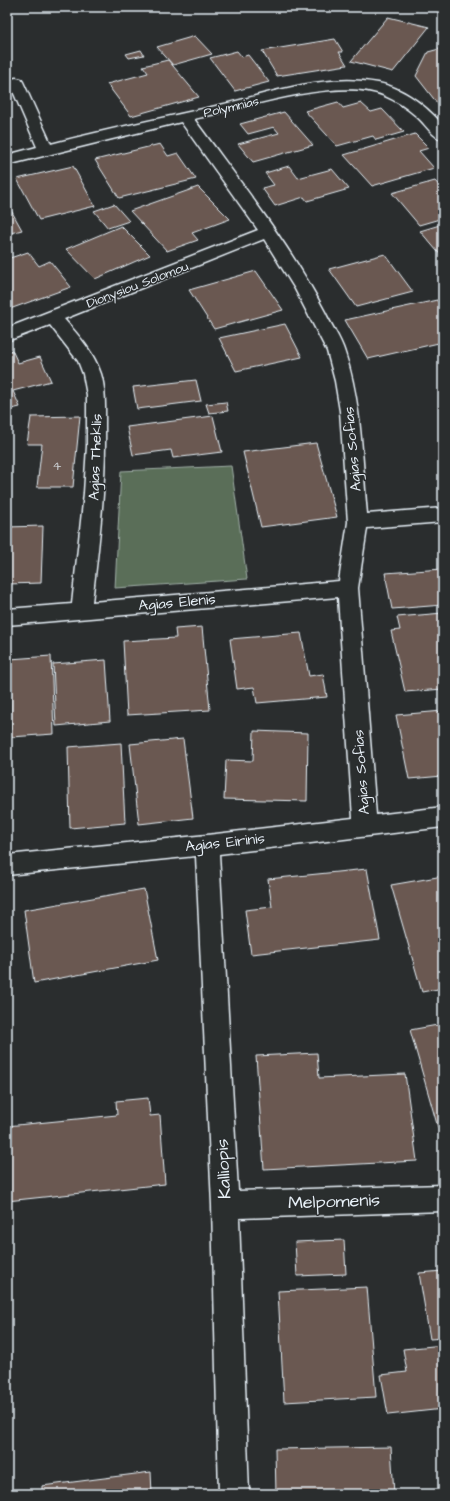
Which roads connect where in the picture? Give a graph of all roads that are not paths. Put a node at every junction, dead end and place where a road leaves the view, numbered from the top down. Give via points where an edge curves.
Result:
1 (16, 82) dead end
2 (185, 117) junction
3 (443, 136) edge
4 (46, 150) junction
5 (7, 160) edge
6 (268, 232) junction
7 (52, 317) junction
8 (7, 335) edge
9 (443, 515) edge
10 (358, 522) junction
11 (348, 588) junction
12 (81, 610) junction
13 (7, 617) edge
14 (443, 817) edge
15 (365, 826) junction
16 (207, 845) junction
17 (7, 865) edge
18 (443, 1198) edge
19 (225, 1205) junction
20 (234, 1494) edge

1 - 4 street
2 - 3 street, Polymnias via 316,87 347,85 378,88 399,97 422,112
2 - 4 street, Polymnias
2 - 6 street, Agias Sofias
4 - 5 street, Polymnias
6 - 7 street, Dionysiou Solomou
6 - 10 street, Agias Sofias via 304,289 336,351 349,411
7 - 8 street, Dionysiou Solomou
7 - 12 street, Agias Theklis via 82,352 96,390 94,498
9 - 10 street
10 - 11 street, Agias Sofias
11 - 12 street, Agias Elenis
11 - 15 street, Agias Sofias
12 - 13 street, Agias Elenis
14 - 15 street, Agias Eirinis
15 - 16 street, Agias Eirinis
16 - 17 street, Agias Eirinis
16 - 19 street, Kalliopis
18 - 19 street, Melpomenis
19 - 20 street, Kalliopis

